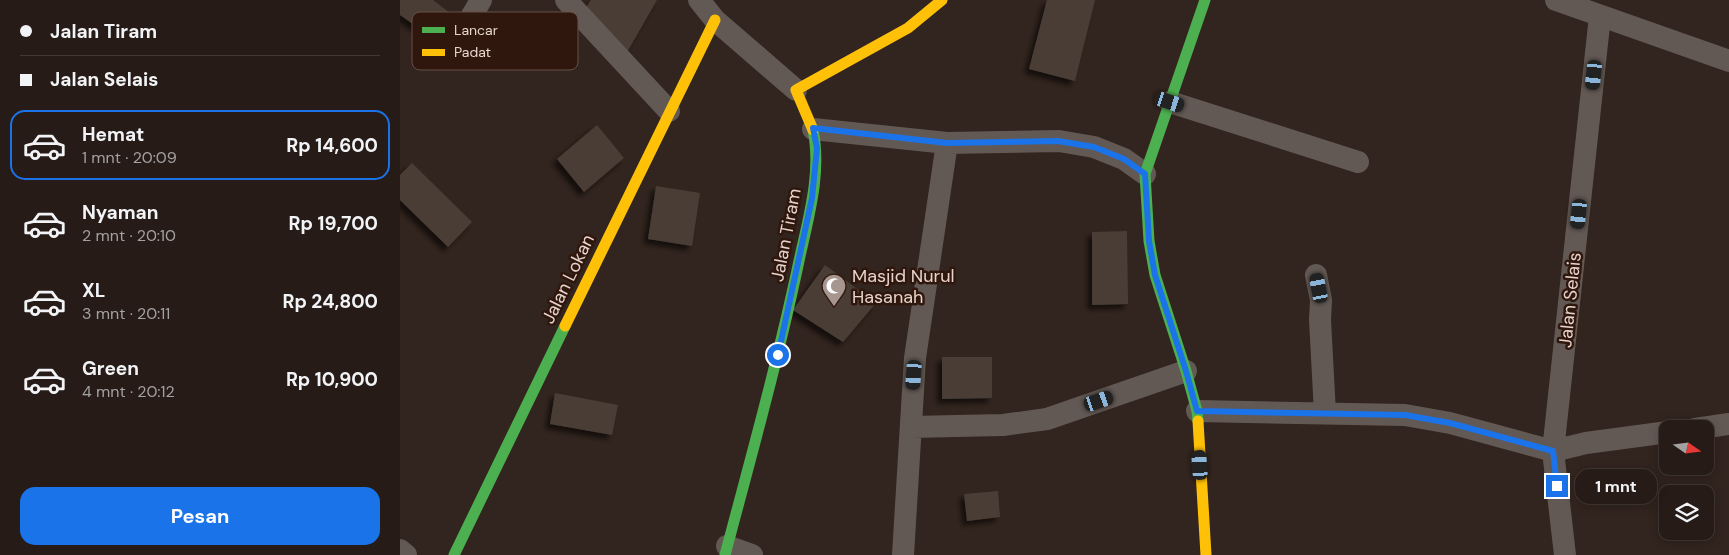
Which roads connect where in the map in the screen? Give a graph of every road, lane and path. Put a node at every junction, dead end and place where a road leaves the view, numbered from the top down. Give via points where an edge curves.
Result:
1 (481, 0) edge
2 (566, 0) edge
3 (699, 0) edge
4 (942, 0) edge
5 (1204, 0) edge
6 (1556, 0) edge
7 (474, 12) edge
8 (577, 12) edge
9 (578, 13) edge
10 (1600, 16) junction
11 (716, 20) junction
12 (1729, 61) edge
13 (796, 90) junction
14 (1170, 102) junction
15 (669, 111) junction
16 (813, 128) junction
17 (947, 143) junction
18 (1358, 162) dead end
19 (1145, 174) junction
20 (1316, 275) dead end
21 (1186, 371) junction
22 (1197, 411) junction
23 (1325, 414) junction
24 (1729, 424) edge
25 (1714, 426) edge
26 (911, 427) junction
27 (1659, 433) edge
28 (1553, 451) junction
29 (400, 550) edge
30 (726, 551) edge
31 (406, 555) edge
32 (454, 555) edge
33 (752, 555) edge
34 (903, 555) edge
35 (1206, 555) edge
36 (1565, 555) edge

1 - 7 street
2 - 8 street
3 - 11 street
4 - 13 street via 908,28
5 - 14 street
6 - 10 street
9 - 15 street
10 - 12 street
10 - 28 street, Jalan Selais
11 - 13 street
11 - 15 street, Jalan Lokan
13 - 16 street, Jalan Tiram
14 - 18 street
14 - 19 street
15 - 32 street, Jalan Lokan
16 - 17 street
16 - 30 street, Jalan Tiram via 817,148 812,198 783,336
17 - 19 street via 1058,141 1094,147 1124,159
17 - 26 street via 916,358
19 - 21 street via 1149,241 1155,275
20 - 23 street via 1321,300
21 - 22 street
21 - 26 street via 1040,420 1003,425
22 - 23 street
22 - 35 street
23 - 28 street via 1405,415 1450,423
24 - 25 street
26 - 34 street
27 - 28 street
28 - 36 street, Jalan Selais
29 - 31 street
30 - 33 street

